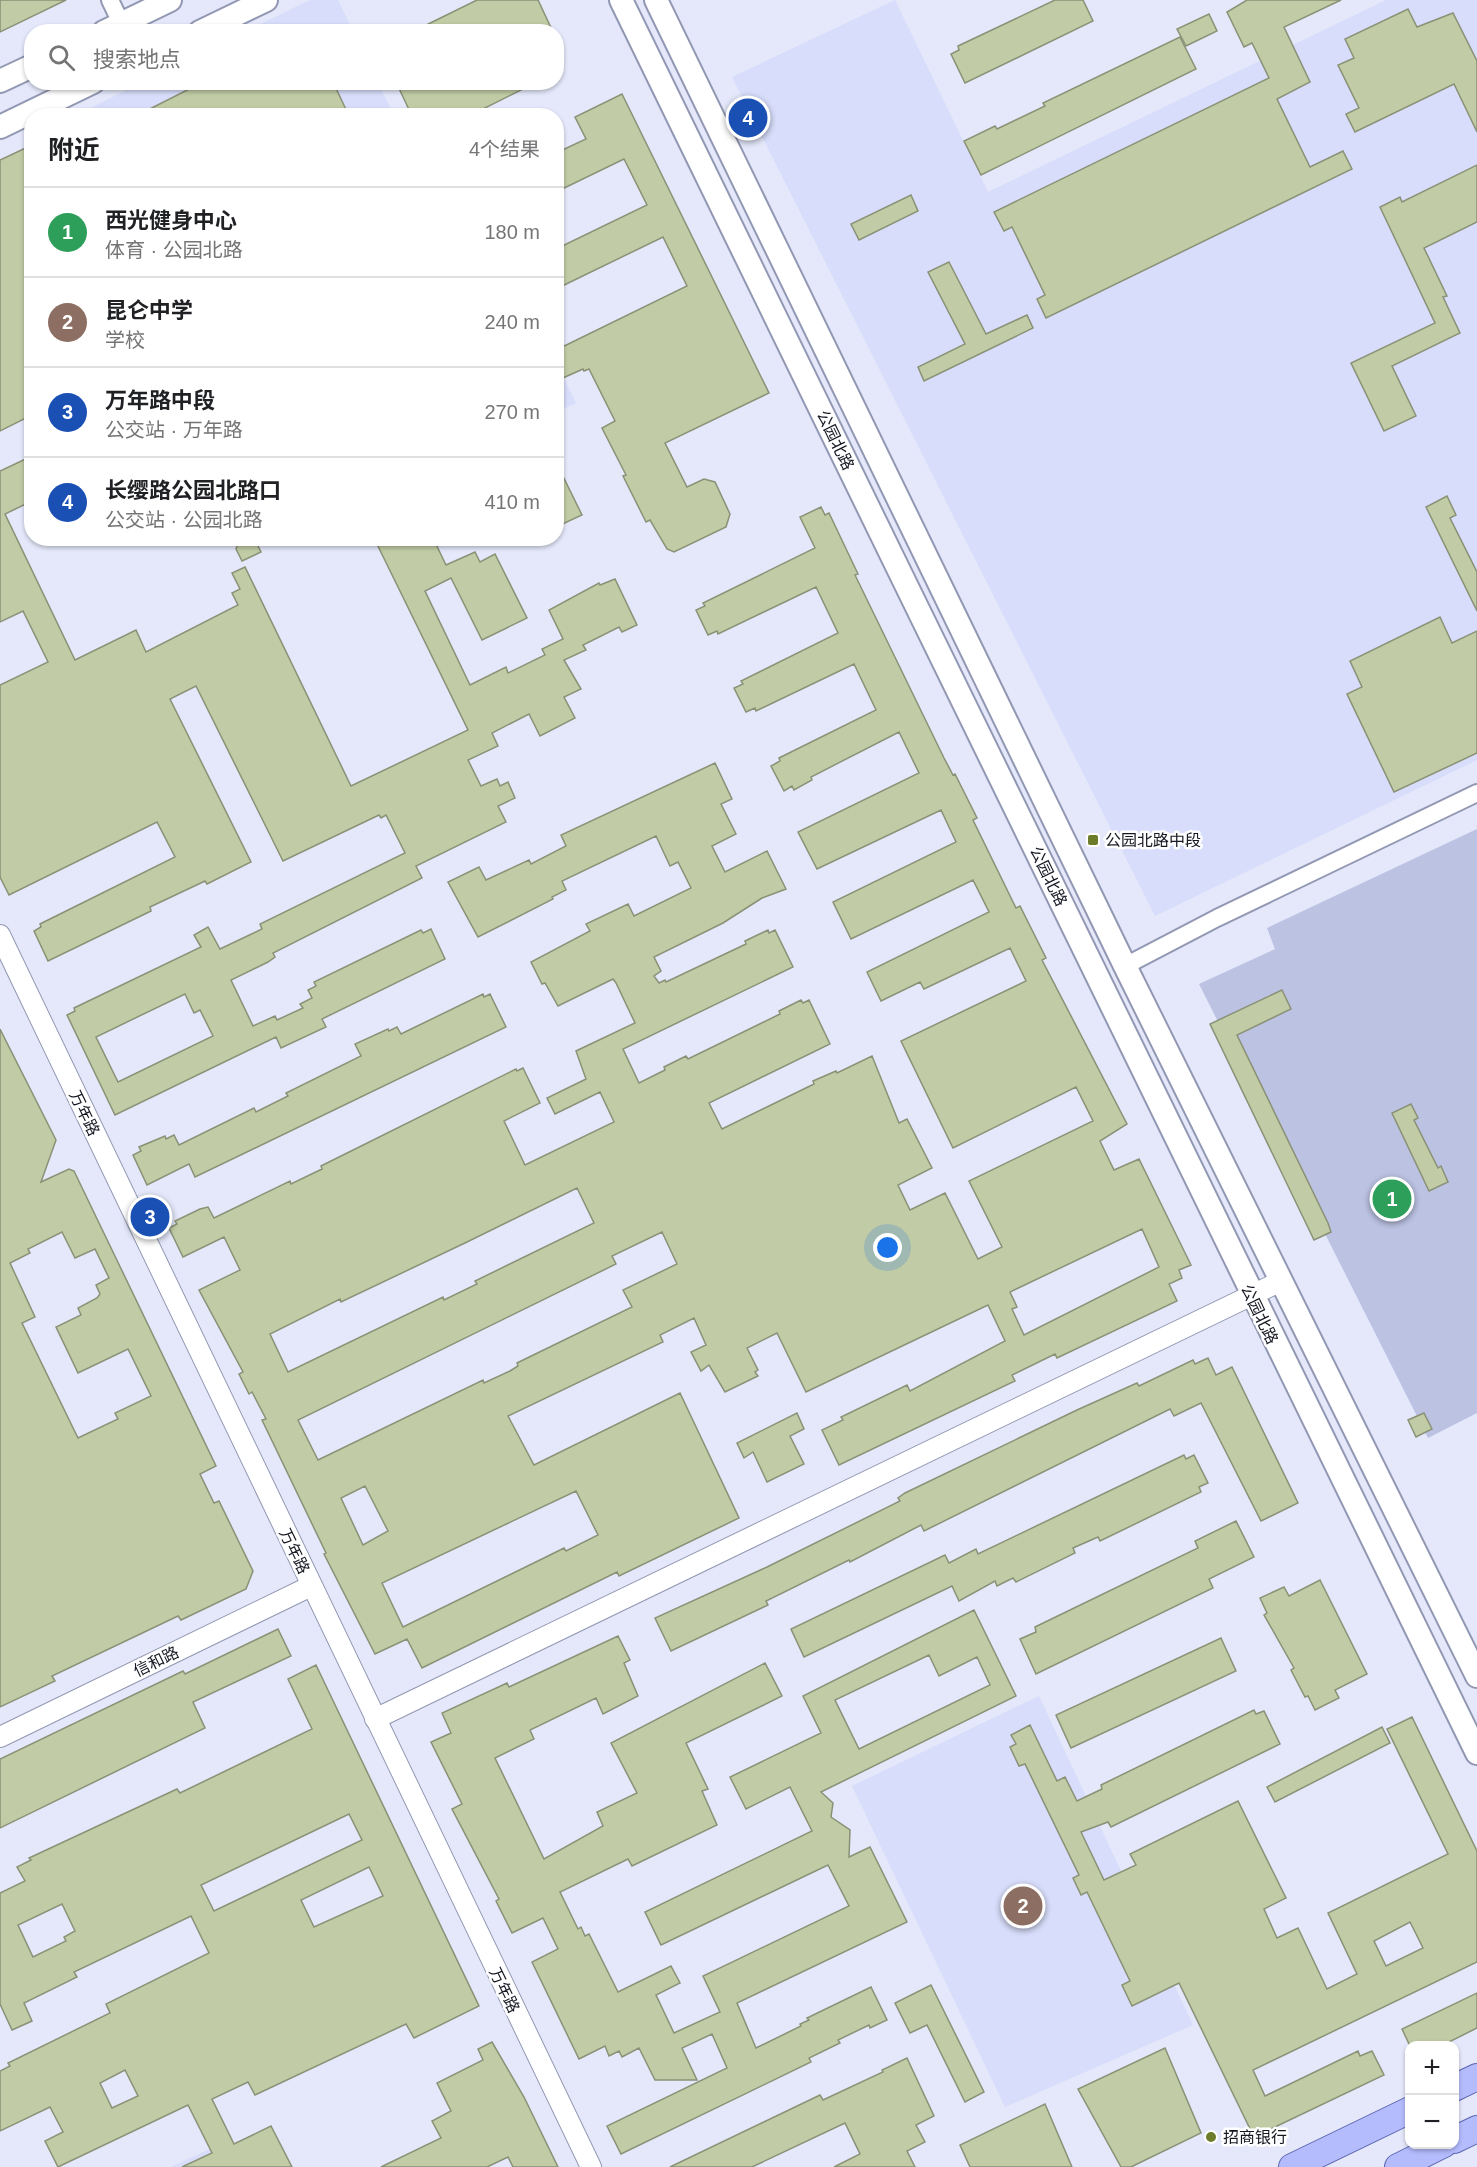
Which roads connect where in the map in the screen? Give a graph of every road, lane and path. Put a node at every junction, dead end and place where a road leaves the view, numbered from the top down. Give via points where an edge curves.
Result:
1 (110, 0) edge
2 (170, 0) edge
3 (266, 0) edge
4 (621, 0) edge
5 (656, 0) edge
6 (112, 24) edge
7 (118, 24) edge
8 (216, 24) edge
9 (24, 70) edge
10 (0, 81) edge
11 (76, 90) edge
12 (39, 108) edge
13 (24, 115) edge
14 (0, 127) edge
15 (1477, 793) edge
16 (0, 935) edge
17 (1125, 966) junction
18 (1281, 1281) junction
19 (1251, 1295) junction
20 (311, 1586) junction
21 (1477, 1676) edge
22 (375, 1719) junction
23 (0, 1737) edge
24 (1477, 1753) edge
25 (1477, 2077) edge
26 (1459, 2086) edge
27 (1405, 2112) edge
28 (1477, 2129) edge
29 (1459, 2138) edge
30 (1436, 2149) edge
31 (591, 2167) edge
32 (1292, 2167) edge
33 (1398, 2167) edge

1 - 6 street
2 - 7 main road
3 - 8 main road
4 - 19 main road, 公园北路
5 - 17 main road, 公园北路
9 - 10 main road
11 - 12 main road
13 - 14 main road
15 - 17 street
16 - 20 street, 万年路
17 - 18 main road, 公园北路
18 - 19 street
18 - 21 main road, 公园北路
19 - 22 street
19 - 24 main road, 公园北路
20 - 22 street, 万年路
20 - 23 street, 信和路
22 - 31 street, 万年路
25 - 26 main road
27 - 32 main road
28 - 29 main road
30 - 33 main road

